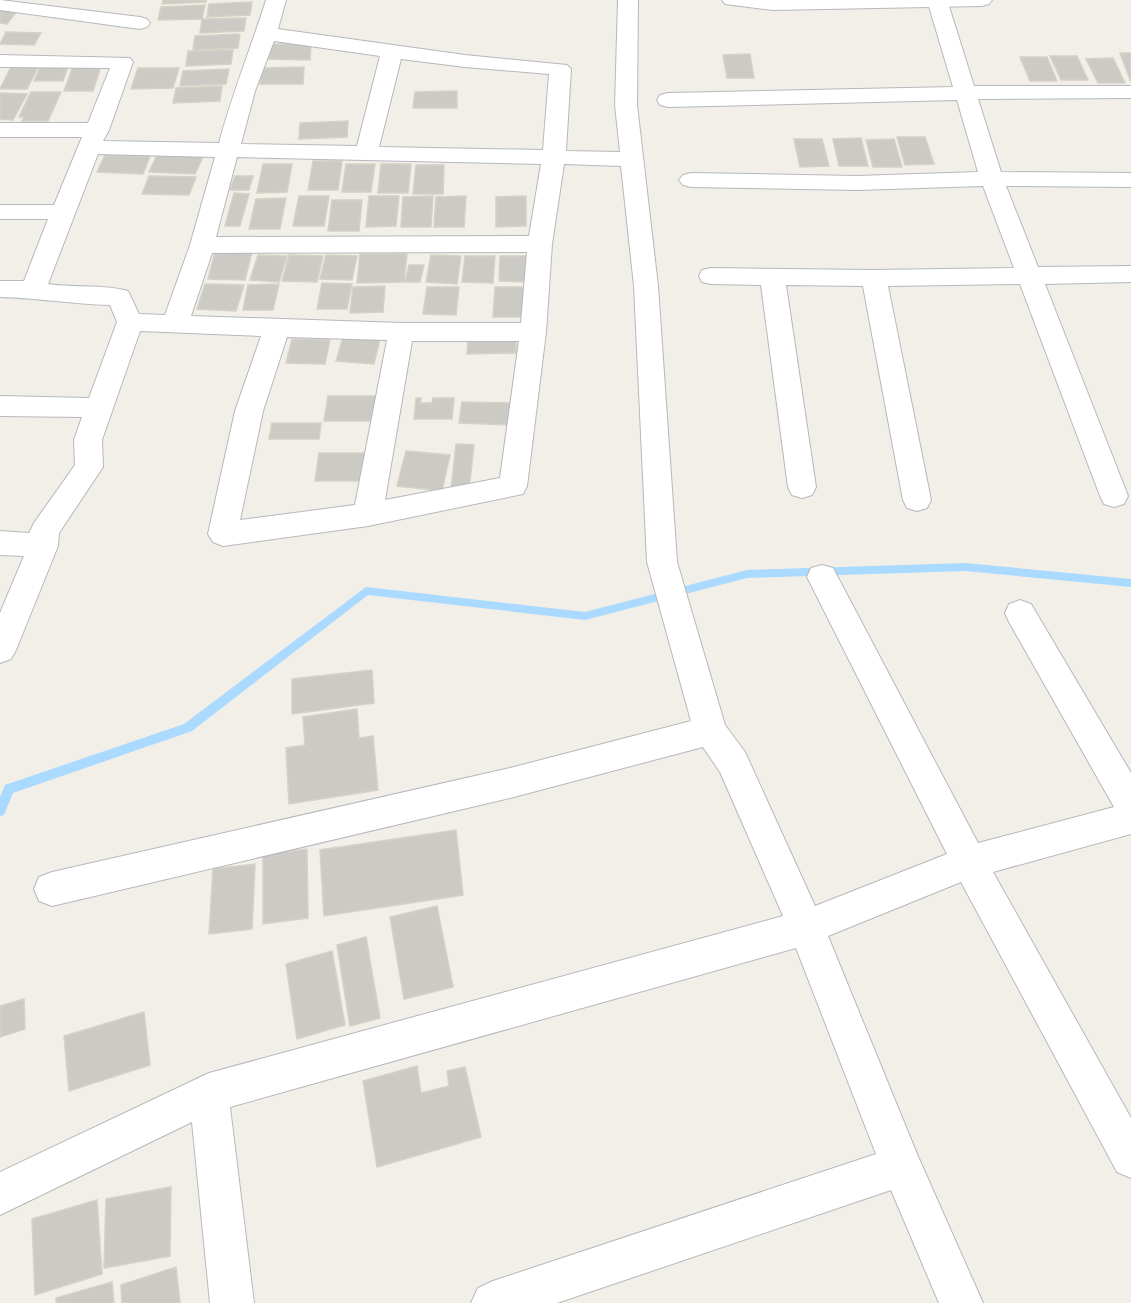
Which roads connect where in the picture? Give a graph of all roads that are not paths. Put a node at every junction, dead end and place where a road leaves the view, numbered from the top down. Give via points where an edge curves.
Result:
1 (276, 0) edge
2 (628, 0) edge
3 (732, 0) edge
4 (982, 0) edge
5 (938, 1) edge
6 (0, 4) edge
7 (266, 34) junction
8 (392, 51) junction
9 (0, 61) edge
10 (123, 62) junction
11 (1131, 92) edge
12 (965, 93) junction
13 (668, 100) dead end
14 (0, 130) edge
15 (95, 138) junction
16 (228, 151) junction
17 (366, 153) junction
18 (554, 156) junction
19 (631, 159) junction
20 (992, 179) junction
21 (691, 180) dead end
22 (1131, 180) edge
23 (0, 212) edge
24 (61, 212) junction
25 (540, 244) junction
26 (202, 245) junction
27 (1131, 274) edge
28 (1029, 275) junction
29 (711, 276) dead end
30 (772, 277) junction
31 (874, 278) junction
32 (0, 289) edge
33 (33, 290) junction
34 (130, 322) junction
35 (175, 324) junction
36 (277, 328) junction
37 (401, 332) junction
38 (533, 332) junction
39 (0, 406) edge
40 (100, 408) junction
41 (802, 487) dead end
42 (1114, 496) dead end
43 (917, 500) dead end
44 (368, 515) junction
45 (0, 543) edge
46 (43, 546) junction
47 (822, 577) dead end
48 (1020, 613) dead end
49 (0, 650) edge
50 (710, 731) junction
51 (1131, 805) edge
52 (1131, 818) edge
53 (969, 862) junction
54 (52, 889) dead end
55 (806, 927) junction
56 (209, 1093) junction
57 (1131, 1158) edge
58 (901, 1166) junction
59 (0, 1194) edge
60 (232, 1303) edge
61 (493, 1303) edge
62 (961, 1303) edge

1 - 7 street
2 - 19 street via 626,105
3 - 5 street via 773,4
4 - 5 street
5 - 12 street
6 - 10 street via 143,15
7 - 8 street
7 - 16 street via 244,91
8 - 17 street
8 - 18 street via 560,69
9 - 10 street
10 - 15 street
11 - 12 street
12 - 13 street
12 - 20 street
14 - 15 street
15 - 16 street
15 - 24 street
16 - 17 street
16 - 26 street
17 - 18 street
18 - 19 street
18 - 25 street
19 - 50 street via 646,286 662,561
20 - 21 street via 857,183
20 - 22 street
20 - 28 street
23 - 24 street
24 - 33 street
25 - 26 street
25 - 38 street
26 - 35 street
27 - 28 street
28 - 31 street
28 - 42 street
29 - 30 street
30 - 31 street
30 - 41 street
31 - 43 street
32 - 33 street
33 - 34 street via 119,297
34 - 35 street
34 - 40 street
35 - 36 street
36 - 37 street
36 - 44 street via 249,411 223,534
37 - 38 street
37 - 44 street
38 - 44 street via 513,486
39 - 40 street
40 - 46 street via 88,440 89,467 44,531
45 - 46 street
46 - 49 street
47 - 53 street
48 - 51 street
50 - 54 street via 510,783
50 - 55 street via 733,762
52 - 53 street
53 - 55 street
53 - 57 street
55 - 56 street
55 - 58 street
56 - 59 street
56 - 60 street
58 - 61 street
58 - 62 street

